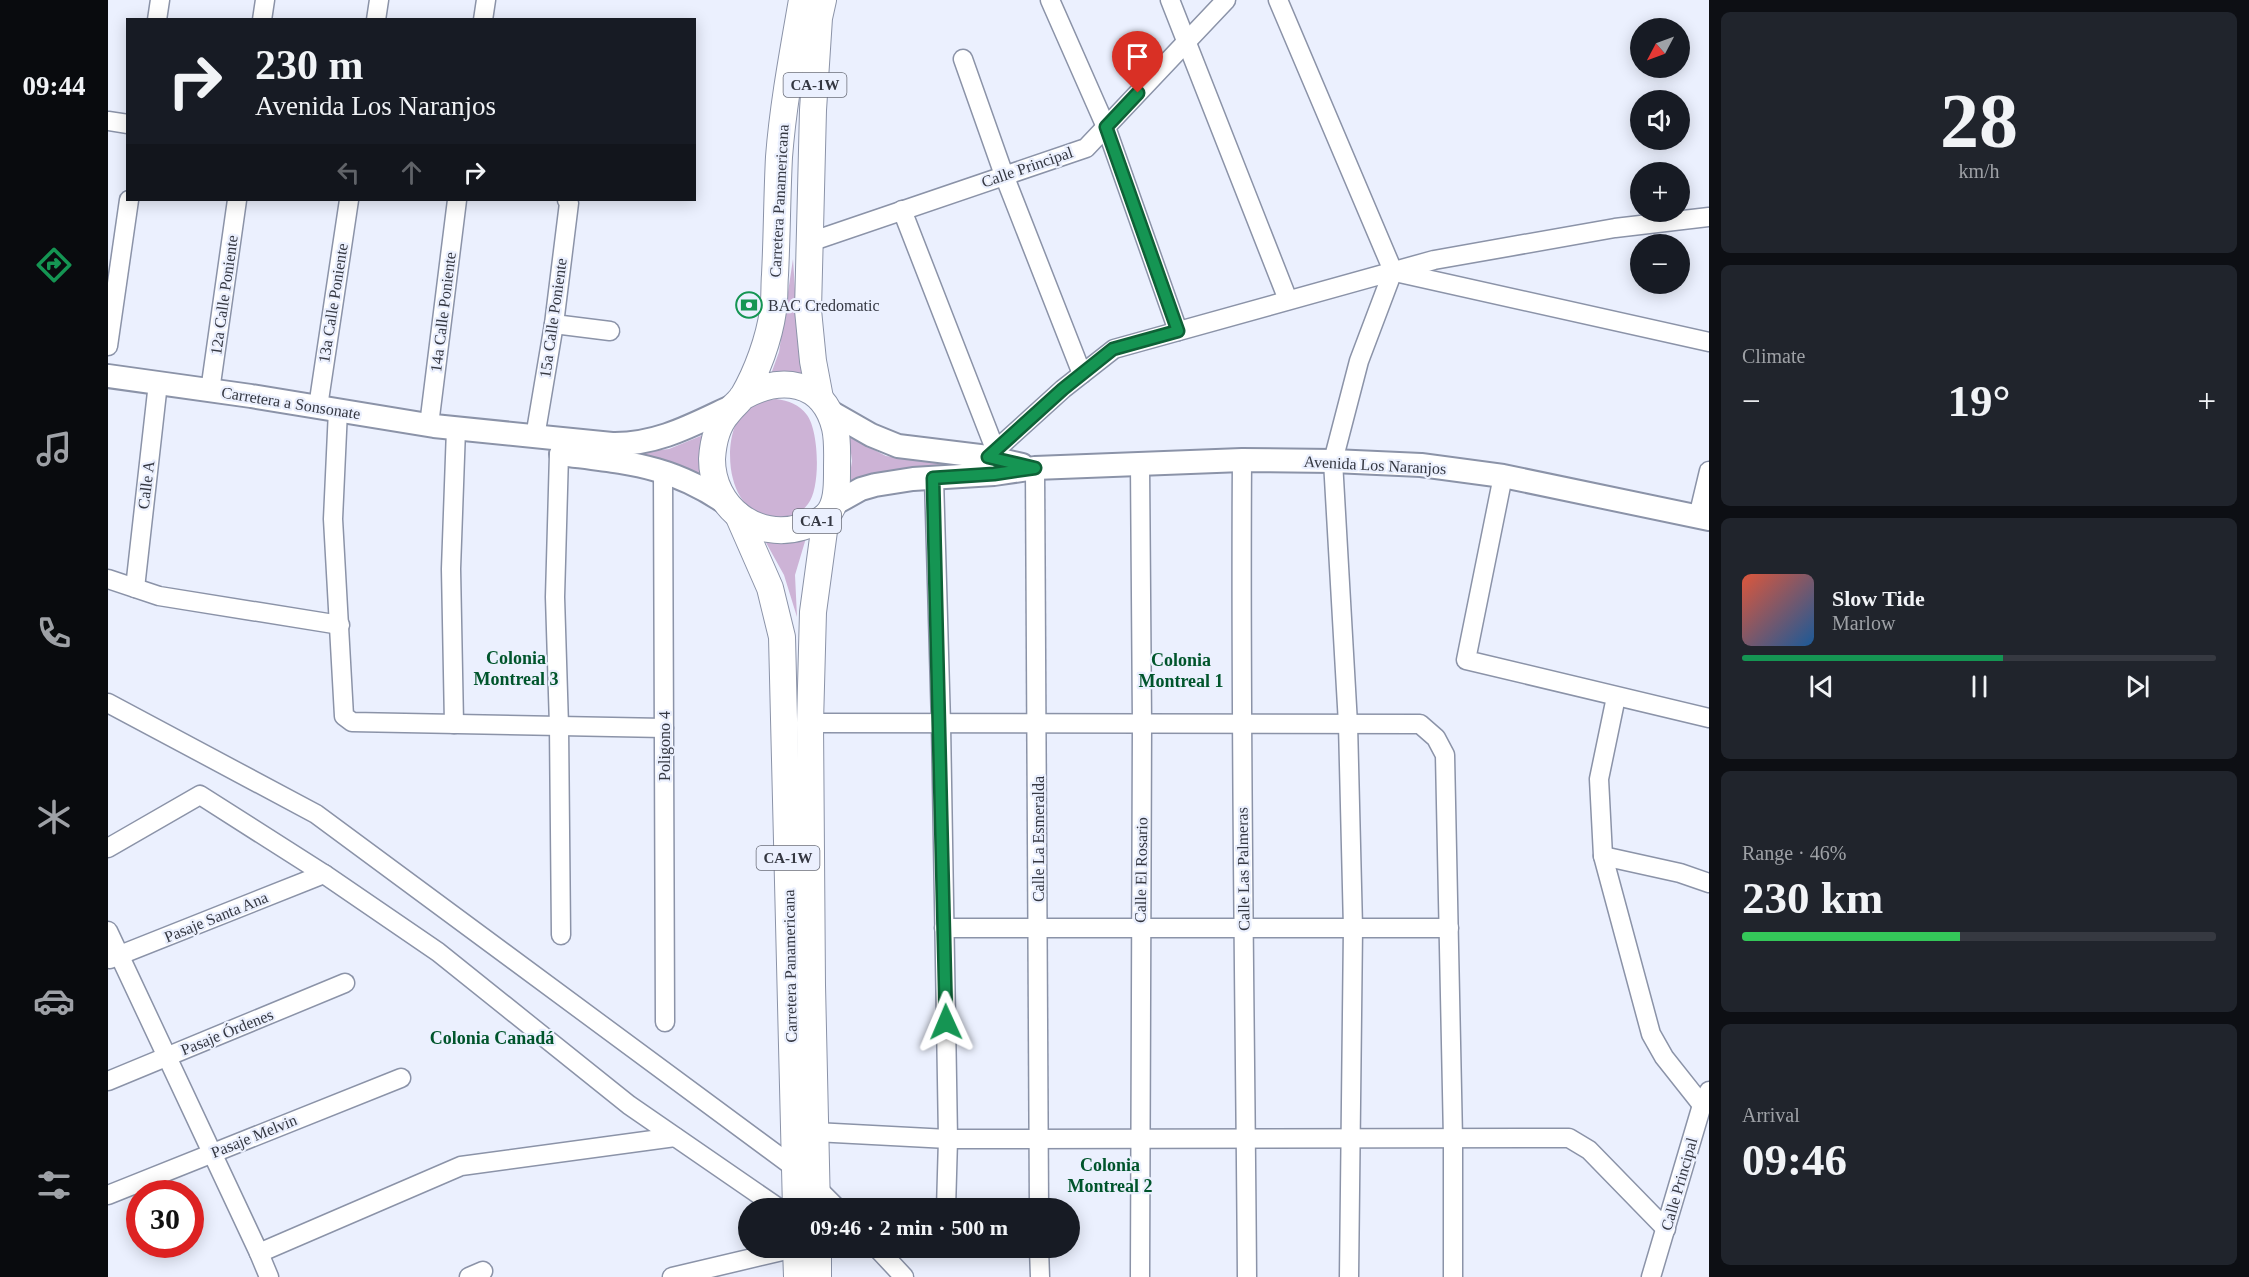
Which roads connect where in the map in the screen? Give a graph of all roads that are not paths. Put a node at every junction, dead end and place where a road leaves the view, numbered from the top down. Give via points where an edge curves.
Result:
1 (160, 0) edge
2 (265, 0) edge
3 (380, 0) edge
4 (486, 0) edge
5 (802, 0) edge
6 (823, 0) edge
7 (1050, 0) edge
8 (1170, 0) edge
9 (1226, 0) edge
10 (1278, 0) edge
11 (157, 18) edge
12 (262, 18) edge
13 (376, 18) edge
14 (483, 18) edge
15 (1186, 42) junction
16 (963, 59) dead end
17 (108, 121) edge
18 (126, 124) edge
19 (1106, 127) junction
20 (1004, 175) junction
21 (129, 201) edge
22 (237, 201) edge
23 (349, 201) edge
24 (457, 201) edge
25 (568, 201) edge
26 (902, 210) junction
27 (1709, 217) edge
28 (810, 242) junction
29 (1392, 271) junction
30 (1288, 300) junction
31 (554, 324) junction
32 (610, 331) dead end
33 (1178, 331) junction
34 (1709, 342) edge
35 (108, 346) edge
36 (1082, 374) junction
37 (108, 376) edge
38 (158, 383) junction
39 (210, 391) junction
40 (739, 401) junction
41 (825, 405) junction
42 (328, 408) junction
43 (429, 425) junction
44 (464, 430) junction
45 (535, 437) junction
46 (991, 453) junction
47 (559, 454) junction
48 (1242, 460) junction
49 (1333, 461) junction
50 (1140, 464) junction
51 (1035, 468) junction
52 (663, 471) junction
53 (1709, 471) edge
54 (1503, 476) junction
55 (933, 478) junction
56 (830, 510) junction
57 (734, 511) junction
58 (1704, 518) edge
59 (108, 579) edge
60 (135, 588) junction
61 (340, 625) junction
62 (1616, 697) junction
63 (108, 703) edge
64 (1709, 718) edge
65 (810, 723) junction
66 (454, 724) junction
67 (941, 724) junction
68 (1038, 724) junction
69 (1142, 724) junction
70 (1240, 724) junction
71 (1348, 724) junction
72 (559, 726) junction
73 (664, 728) junction
74 (108, 848) edge
75 (1603, 856) junction
76 (324, 874) junction
77 (1709, 883) edge
78 (944, 928) junction
79 (1038, 928) junction
80 (1140, 928) junction
81 (1244, 928) junction
82 (1353, 928) junction
83 (1449, 928) junction
84 (108, 931) edge
85 (561, 935) dead end
86 (114, 958) edge
87 (345, 983) dead end
88 (665, 1022) dead end
89 (167, 1057) junction
90 (401, 1078) dead end
91 (108, 1081) edge
92 (1706, 1098) edge
93 (815, 1132) junction
94 (675, 1137) junction
95 (1350, 1138) junction
96 (1453, 1138) junction
97 (948, 1139) junction
98 (1039, 1139) junction
99 (1140, 1139) junction
100 (1246, 1139) junction
101 (212, 1152) junction
102 (795, 1168) junction
103 (108, 1195) edge
104 (764, 1198) edge
105 (796, 1198) edge
106 (817, 1198) edge
107 (946, 1198) edge
108 (1039, 1198) edge
109 (1666, 1229) junction
110 (260, 1252) junction
111 (753, 1258) edge
112 (796, 1258) edge
113 (818, 1258) edge
114 (886, 1258) edge
115 (1039, 1258) edge
116 (269, 1277) edge
117 (672, 1277) edge
118 (797, 1277) edge
119 (818, 1277) edge
120 (904, 1277) edge
121 (1040, 1277) edge
122 (1140, 1277) edge
123 (1246, 1277) edge
124 (1349, 1277) edge
125 (1453, 1277) edge
126 (1651, 1277) edge

1 - 11 street
2 - 12 street
3 - 13 street
4 - 14 street
5 - 40 highway, Carretera Panamericana / CA-1W via 779,157 773,310 756,368
6 - 28 highway, Carretera Panamericana / CA-1W via 813,111
7 - 19 street
8 - 15 street
9 - 15 street, Calle Principal
10 - 29 street
15 - 19 street, Calle Principal
15 - 30 street
16 - 20 street
17 - 18 street
19 - 20 street, Calle Principal via 1086,148
19 - 33 street
20 - 26 street, Calle Principal
20 - 36 street
21 - 35 street
22 - 39 street, 12a Calle Poniente
23 - 42 street, 13a Calle Poniente
24 - 43 street, 14a Calle Poniente
25 - 31 street, 15a Calle Poniente
26 - 28 street, Calle Principal
26 - 46 street
27 - 29 street via 1615,228
28 - 41 highway, Carretera Panamericana / CA-1W via 808,310 813,361
29 - 30 street
29 - 34 street
29 - 49 street via 1359,361
30 - 33 street
31 - 32 street
31 - 45 street, 15a Calle Poniente
33 - 36 street via 1113,349
36 - 46 street
37 - 38 main road, Carretera a Sonsonate
38 - 39 main road, Carretera a Sonsonate
38 - 60 street, Calle A
39 - 42 main road, Carretera a Sonsonate
40 - 41 highway via 765,386 779,383 808,390
40 - 45 main road, Carretera a Sonsonate via 649,442 632,445
40 - 57 highway via 718,429 712,461 721,493
41 - 46 main road, Avenida Los Naranjos via 871,435 898,446
41 - 56 highway, CA-1 via 835,428 837,449
42 - 43 main road, Carretera a Sonsonate
42 - 61 street, 13a Calle Poniente
43 - 44 main road, Carretera a Sonsonate
44 - 45 main road, Carretera a Sonsonate
44 - 47 main road, Carretera a Sonsonate
44 - 66 street via 451,569
46 - 51 main road, Avenida Los Naranjos
47 - 52 main road, Carretera a Sonsonate
47 - 72 street via 555,597
48 - 49 main road, Avenida Los Naranjos
48 - 50 main road, Avenida Los Naranjos
48 - 70 street, Calle Las Palmeras
49 - 54 main road, Avenida Los Naranjos via 1422,465
49 - 71 street
50 - 51 main road, Avenida Los Naranjos
50 - 69 street, Calle El Rosario
51 - 55 main road, Avenida Los Naranjos
51 - 68 street, Calle La Esmeralda
52 - 57 main road, Carretera a Sonsonate via 690,481
52 - 73 street, Poligono 4
53 - 58 street
54 - 58 main road, Avenida Los Naranjos
54 - 62 street via 1466,660
55 - 56 main road, Avenida Los Naranjos via 875,484
55 - 67 street
56 - 57 highway, CA-1 via 808,525 779,532 764,530
56 - 65 highway, Carretera Panamericana / CA-1W via 813,612
57 - 102 highway, Carretera Panamericana / CA-1W via 770,588 782,637
59 - 60 street
60 - 61 street via 159,596
61 - 66 street, 13a Calle Poniente via 344,716 352,722
62 - 64 street
62 - 75 street via 1599,779
63 - 102 street via 316,814
65 - 67 street
65 - 93 highway, Carretera Panamericana / CA-1W
66 - 72 street
67 - 68 street
67 - 78 street
68 - 69 street
68 - 79 street, Calle La Esmeralda
69 - 70 street
69 - 80 street, Calle El Rosario
70 - 71 street
70 - 81 street, Calle Las Palmeras
71 - 82 street
71 - 83 street via 1420,724 1436,738 1445,755
72 - 73 street
72 - 85 street
73 - 88 street, Poligono 4
74 - 76 street via 200,795
75 - 77 street
75 - 92 street via 1651,1034 1664,1057
76 - 86 street, Pasaje Santa Ana
76 - 94 street via 438,952 629,1105
78 - 79 street
78 - 97 street
79 - 80 street
79 - 98 street, Calle La Esmeralda
80 - 81 street
80 - 99 street, Calle El Rosario
81 - 82 street
81 - 100 street, Calle Las Palmeras
82 - 83 street
82 - 95 street
83 - 96 street
84 - 86 street
86 - 89 street
87 - 89 street, Pasaje Órdenes
89 - 91 street, Pasaje Órdenes
89 - 101 street
90 - 101 street, Pasaje Melvin
92 - 109 street, Calle Principal
93 - 97 street
93 - 106 highway, Carretera Panamericana / CA-1W
94 - 104 street
94 - 110 street via 461,1166
95 - 96 street
95 - 100 street
95 - 124 street
96 - 109 street via 1569,1138 1589,1150
96 - 125 street
97 - 98 street
97 - 107 street
98 - 99 street
98 - 108 street, Calle La Esmeralda
99 - 100 street
99 - 122 street, Calle El Rosario
100 - 123 street, Calle Las Palmeras
101 - 103 street, Pasaje Melvin
101 - 110 street
102 - 105 highway, Carretera Panamericana / CA-1W
109 - 126 street, Calle Principal
110 - 116 street
111 - 117 street
112 - 118 highway
113 - 119 highway
114 - 120 street
115 - 121 street

